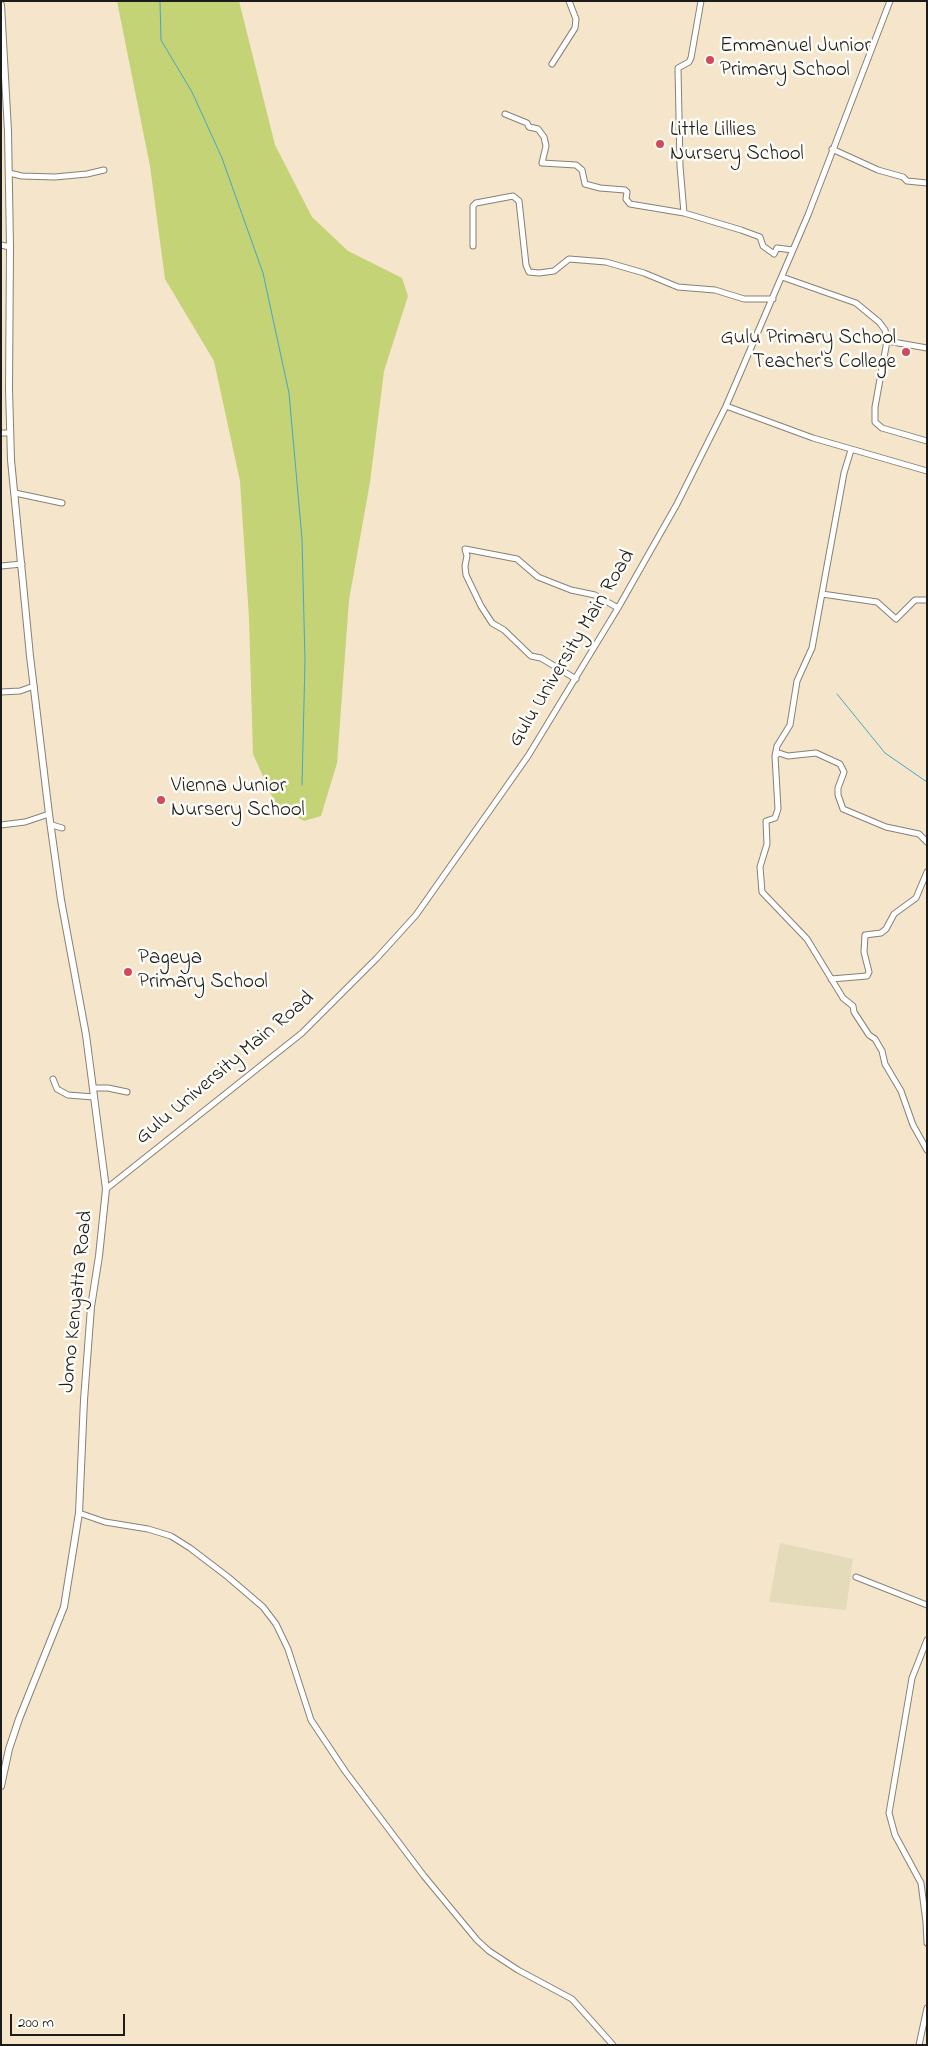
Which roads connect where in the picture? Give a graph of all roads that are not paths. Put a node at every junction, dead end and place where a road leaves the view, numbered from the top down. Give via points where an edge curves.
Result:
1 (569, 1) edge
2 (701, 1) edge
3 (890, 1) edge
4 (1, 5) edge
5 (552, 64) dead end
6 (504, 114) dead end
7 (832, 149) junction
8 (104, 170) dead end
9 (9, 173) junction
10 (5, 182) edge
11 (927, 183) edge
12 (684, 213) junction
13 (1, 245) edge
14 (473, 246) dead end
15 (10, 247) junction
16 (793, 250) junction
17 (782, 278) junction
18 (773, 299) junction
19 (887, 341) junction
20 (927, 348) edge
21 (726, 406) junction
22 (1, 433) edge
23 (10, 433) junction
24 (927, 441) edge
25 (851, 450) junction
26 (927, 471) edge
27 (15, 493) junction
28 (62, 503) dead end
29 (22, 564) junction
30 (1, 566) edge
31 (822, 594) junction
32 (927, 600) edge
33 (618, 608) junction
34 (576, 679) junction
35 (34, 686) junction
36 (1, 692) edge
37 (774, 756) junction
38 (49, 814) junction
39 (1, 825) edge
40 (52, 825) junction
41 (62, 828) dead end
42 (927, 842) edge
43 (927, 872) edge
44 (832, 979) junction
45 (53, 1079) dead end
46 (93, 1088) junction
47 (127, 1092) dead end
48 (94, 1096) junction
49 (927, 1150) edge
50 (106, 1189) junction
51 (79, 1513) junction
52 (856, 1577) dead end
53 (927, 1606) edge
54 (927, 1640) edge
55 (1, 1786) edge
56 (927, 1942) edge
57 (927, 2008) edge
58 (614, 2045) edge
59 (920, 2045) edge

1 - 5 street via 576,19 575,28
2 - 12 street via 691,58 678,68
3 - 7 street, Gulu University Main Road
4 - 9 main road, Jomo Kenyatta Road
6 - 12 street via 527,123 544,137 546,146 542,163 576,165 582,170 585,184 626,190 626,200 630,204
7 - 11 street via 906,181
7 - 16 street, Gulu University Main Road
8 - 9 street via 55,176
9 - 10 main road, Jomo Kenyatta Road
10 - 15 main road, Jomo Kenyatta Road
12 - 16 street via 760,237 763,246 774,254 777,248
13 - 15 street
14 - 18 street via 476,203 513,196 519,201 529,272 554,271 570,259 606,262 678,287 715,290 744,300
15 - 23 main road, Jomo Kenyatta Road
16 - 17 street, Gulu University Main Road
17 - 18 street, Gulu University Main Road
17 - 19 street via 856,303 883,327
18 - 21 street, Gulu University Main Road
19 - 20 street
19 - 24 street via 875,422 882,428
21 - 25 street
21 - 33 street, Gulu University Main Road via 677,504
22 - 23 street
23 - 27 main road, Jomo Kenyatta Road
25 - 26 street
25 - 31 street
27 - 28 street
27 - 29 main road, Jomo Kenyatta Road
29 - 30 street
29 - 35 main road, Jomo Kenyatta Road
31 - 32 street via 877,602 896,620 915,600
31 - 37 street via 812,648 797,681 790,724
33 - 34 street, Gulu University Main Road
33 - 34 street via 595,594 571,590 538,577 517,559 465,549 466,575 492,623 531,656 541,658
34 - 50 street, Gulu University Main Road via 465,848 416,915 387,947 302,1032
35 - 36 street
35 - 38 main road, Jomo Kenyatta Road
37 - 42 street via 779,753 788,756 816,753 840,764 844,772 838,795 843,809 886,827 919,834
37 - 44 street via 778,809 775,818 766,821 767,844 760,867 762,892 807,939
38 - 39 street
38 - 40 main road, Jomo Kenyatta Road
40 - 41 street
40 - 46 main road, Jomo Kenyatta Road via 59,890
43 - 44 street via 916,898 894,914 886,929 866,935 867,976
44 - 49 street via 882,1051 885,1064 901,1091 913,1125
45 - 48 street via 57,1089 68,1095
46 - 47 street
46 - 48 main road, Jomo Kenyatta Road
48 - 50 main road, Jomo Kenyatta Road
50 - 51 main road, Jomo Kenyatta Road via 84,1400
51 - 55 main road, Jomo Kenyatta Road via 64,1607 19,1719
51 - 58 street via 104,1522 171,1536 263,1607 288,1649 311,1720 424,1876 477,1940 518,1970 572,1999
52 - 53 street
54 - 56 street via 912,1678 889,1813 895,1835 921,1883
57 - 59 street

